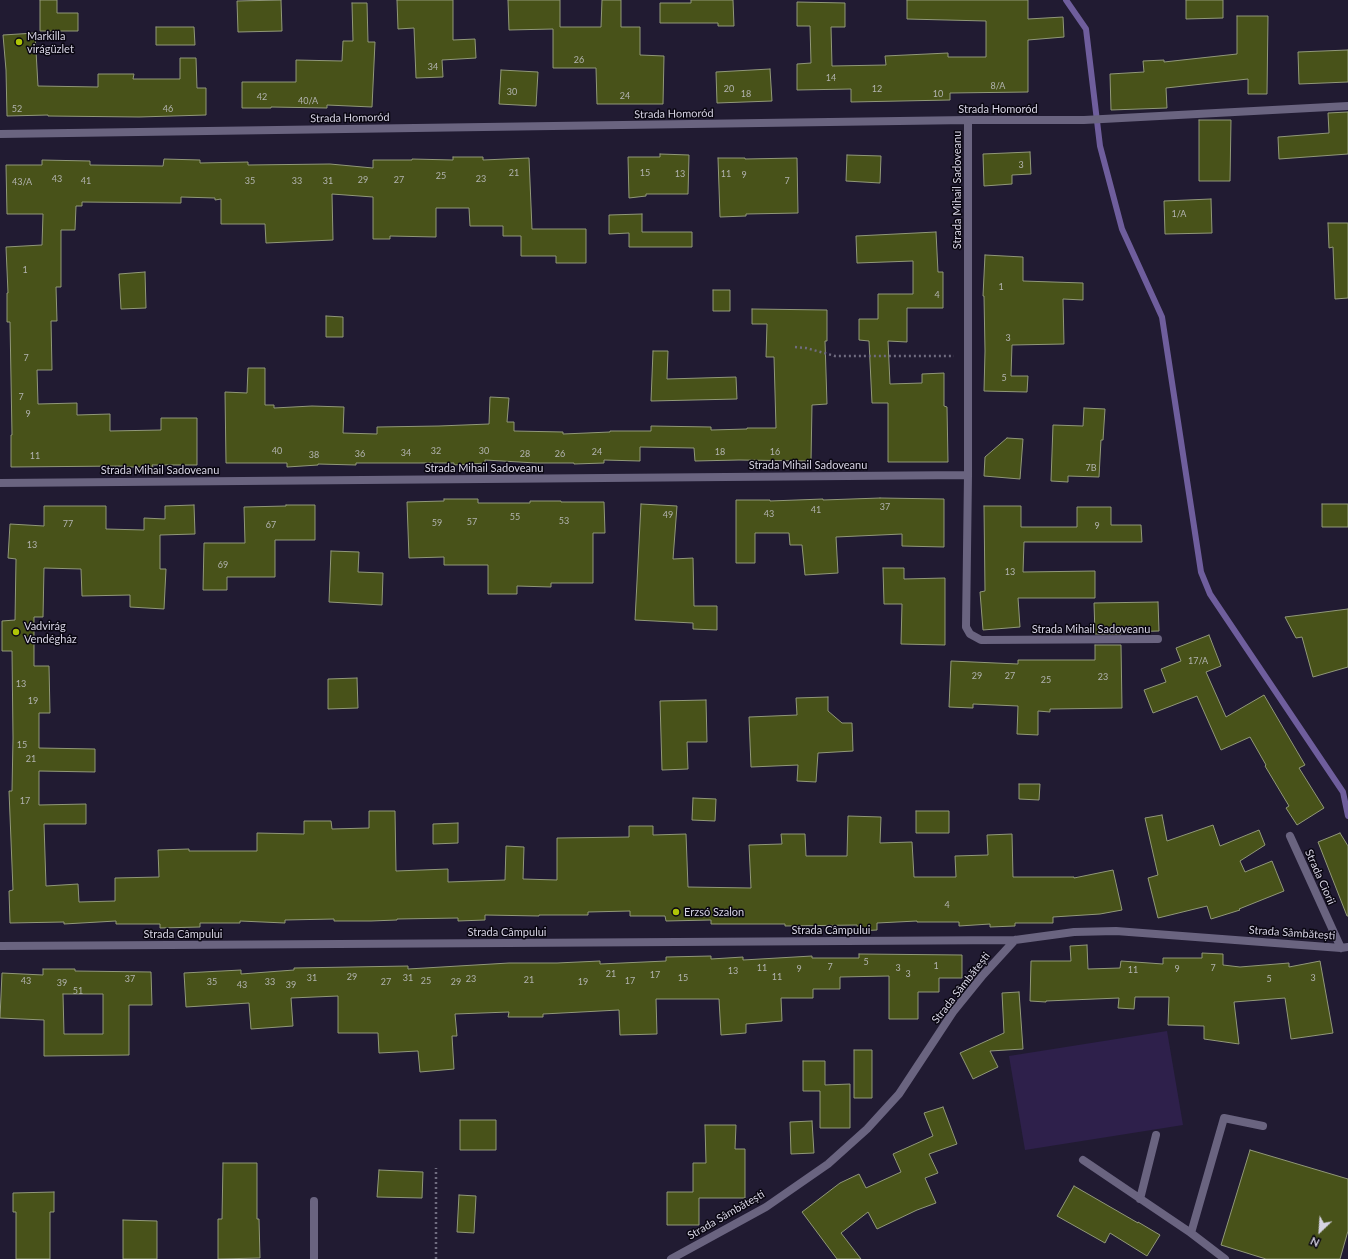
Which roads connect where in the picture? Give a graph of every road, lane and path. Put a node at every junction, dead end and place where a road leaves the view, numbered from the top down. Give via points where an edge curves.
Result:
1 (1348, 106) edge
2 (968, 120) junction
3 (0, 134) edge
4 (795, 347) dead end
5 (968, 356) junction
6 (968, 475) junction
7 (0, 482) edge
8 (1158, 639) dead end
9 (1290, 836) dead end
10 (1015, 940) junction
11 (0, 946) edge
12 (1344, 947) edge
13 (1263, 1126) dead end
14 (1156, 1134) dead end
15 (1083, 1160) dead end
16 (436, 1168) dead end
17 (1140, 1199) junction
18 (314, 1200) dead end
19 (1191, 1233) junction
20 (314, 1259) edge
21 (436, 1259) edge
22 (671, 1259) edge
23 (1225, 1259) edge

1 - 2 street, Strada Homoród via 1084,120
2 - 3 street, Strada Homoród
2 - 5 street, Strada Mihail Sadoveanu
4 - 5 path via 820,350 835,356
5 - 6 street, Strada Mihail Sadoveanu
6 - 7 street, Strada Mihail Sadoveanu
6 - 8 street, Strada Mihail Sadoveanu via 966,627 970,634 981,640
9 - 12 street, Strada Ciorii
10 - 11 street, Strada Câmpului
10 - 12 street, Strada Sâmbătești via 1074,932 1116,932
10 - 22 street, Strada Sâmbătești via 953,1012 898,1094 867,1129 828,1164 766,1207
13 - 19 street via 1224,1118
14 - 17 street
15 - 17 street
16 - 21 path
17 - 19 street
18 - 20 street
19 - 23 street

